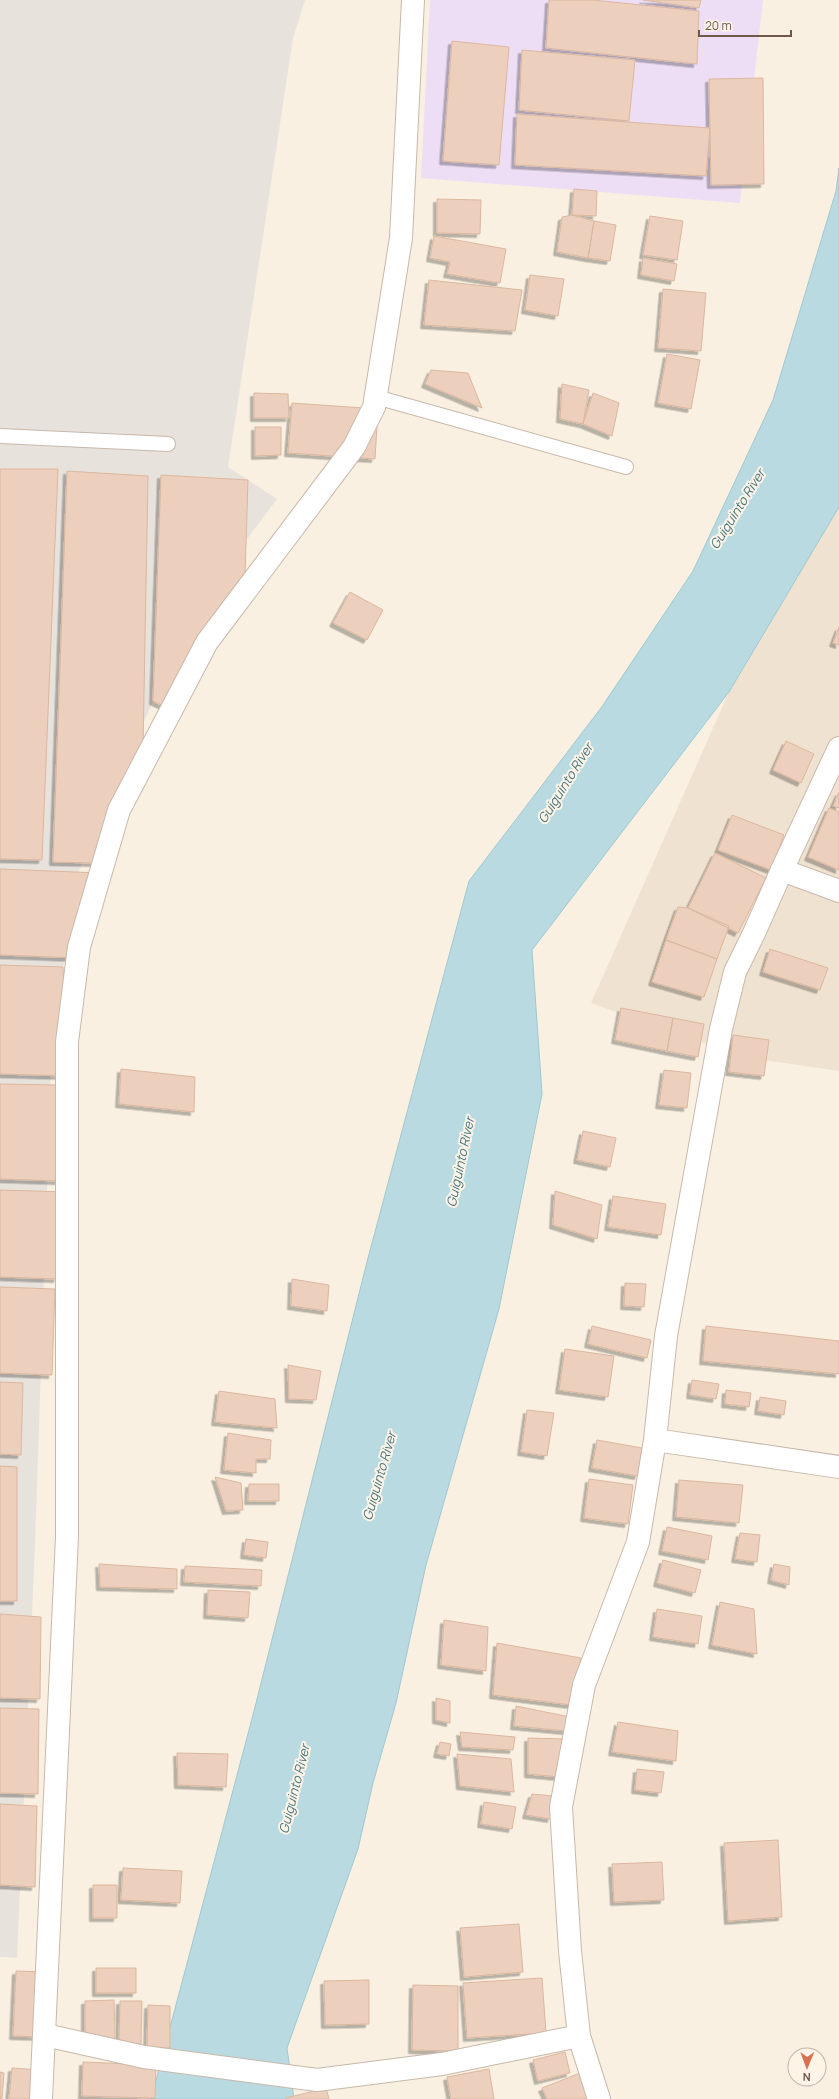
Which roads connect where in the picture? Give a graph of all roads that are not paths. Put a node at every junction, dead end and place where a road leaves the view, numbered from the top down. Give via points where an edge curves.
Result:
1 (413, 0) edge
2 (376, 397) junction
3 (0, 436) edge
4 (168, 444) dead end
5 (626, 467) dead end
6 (839, 748) edge
7 (782, 870) junction
8 (839, 891) edge
9 (655, 1440) junction
10 (839, 1467) edge
11 (45, 2035) junction
12 (579, 2036) junction
13 (41, 2099) edge
14 (598, 2099) edge

1 - 2 street via 401,238
2 - 5 lane
2 - 11 street via 374,407 354,447 207,642 119,810 79,947 67,1042 67,1537
3 - 4 lane
6 - 7 street
7 - 8 street
7 - 9 street via 735,972 721,1029 666,1336
9 - 10 street
9 - 12 street via 638,1542 584,1685 561,1807 570,1952
11 - 12 street via 144,2057 317,2080 442,2064
11 - 13 street
12 - 14 street

